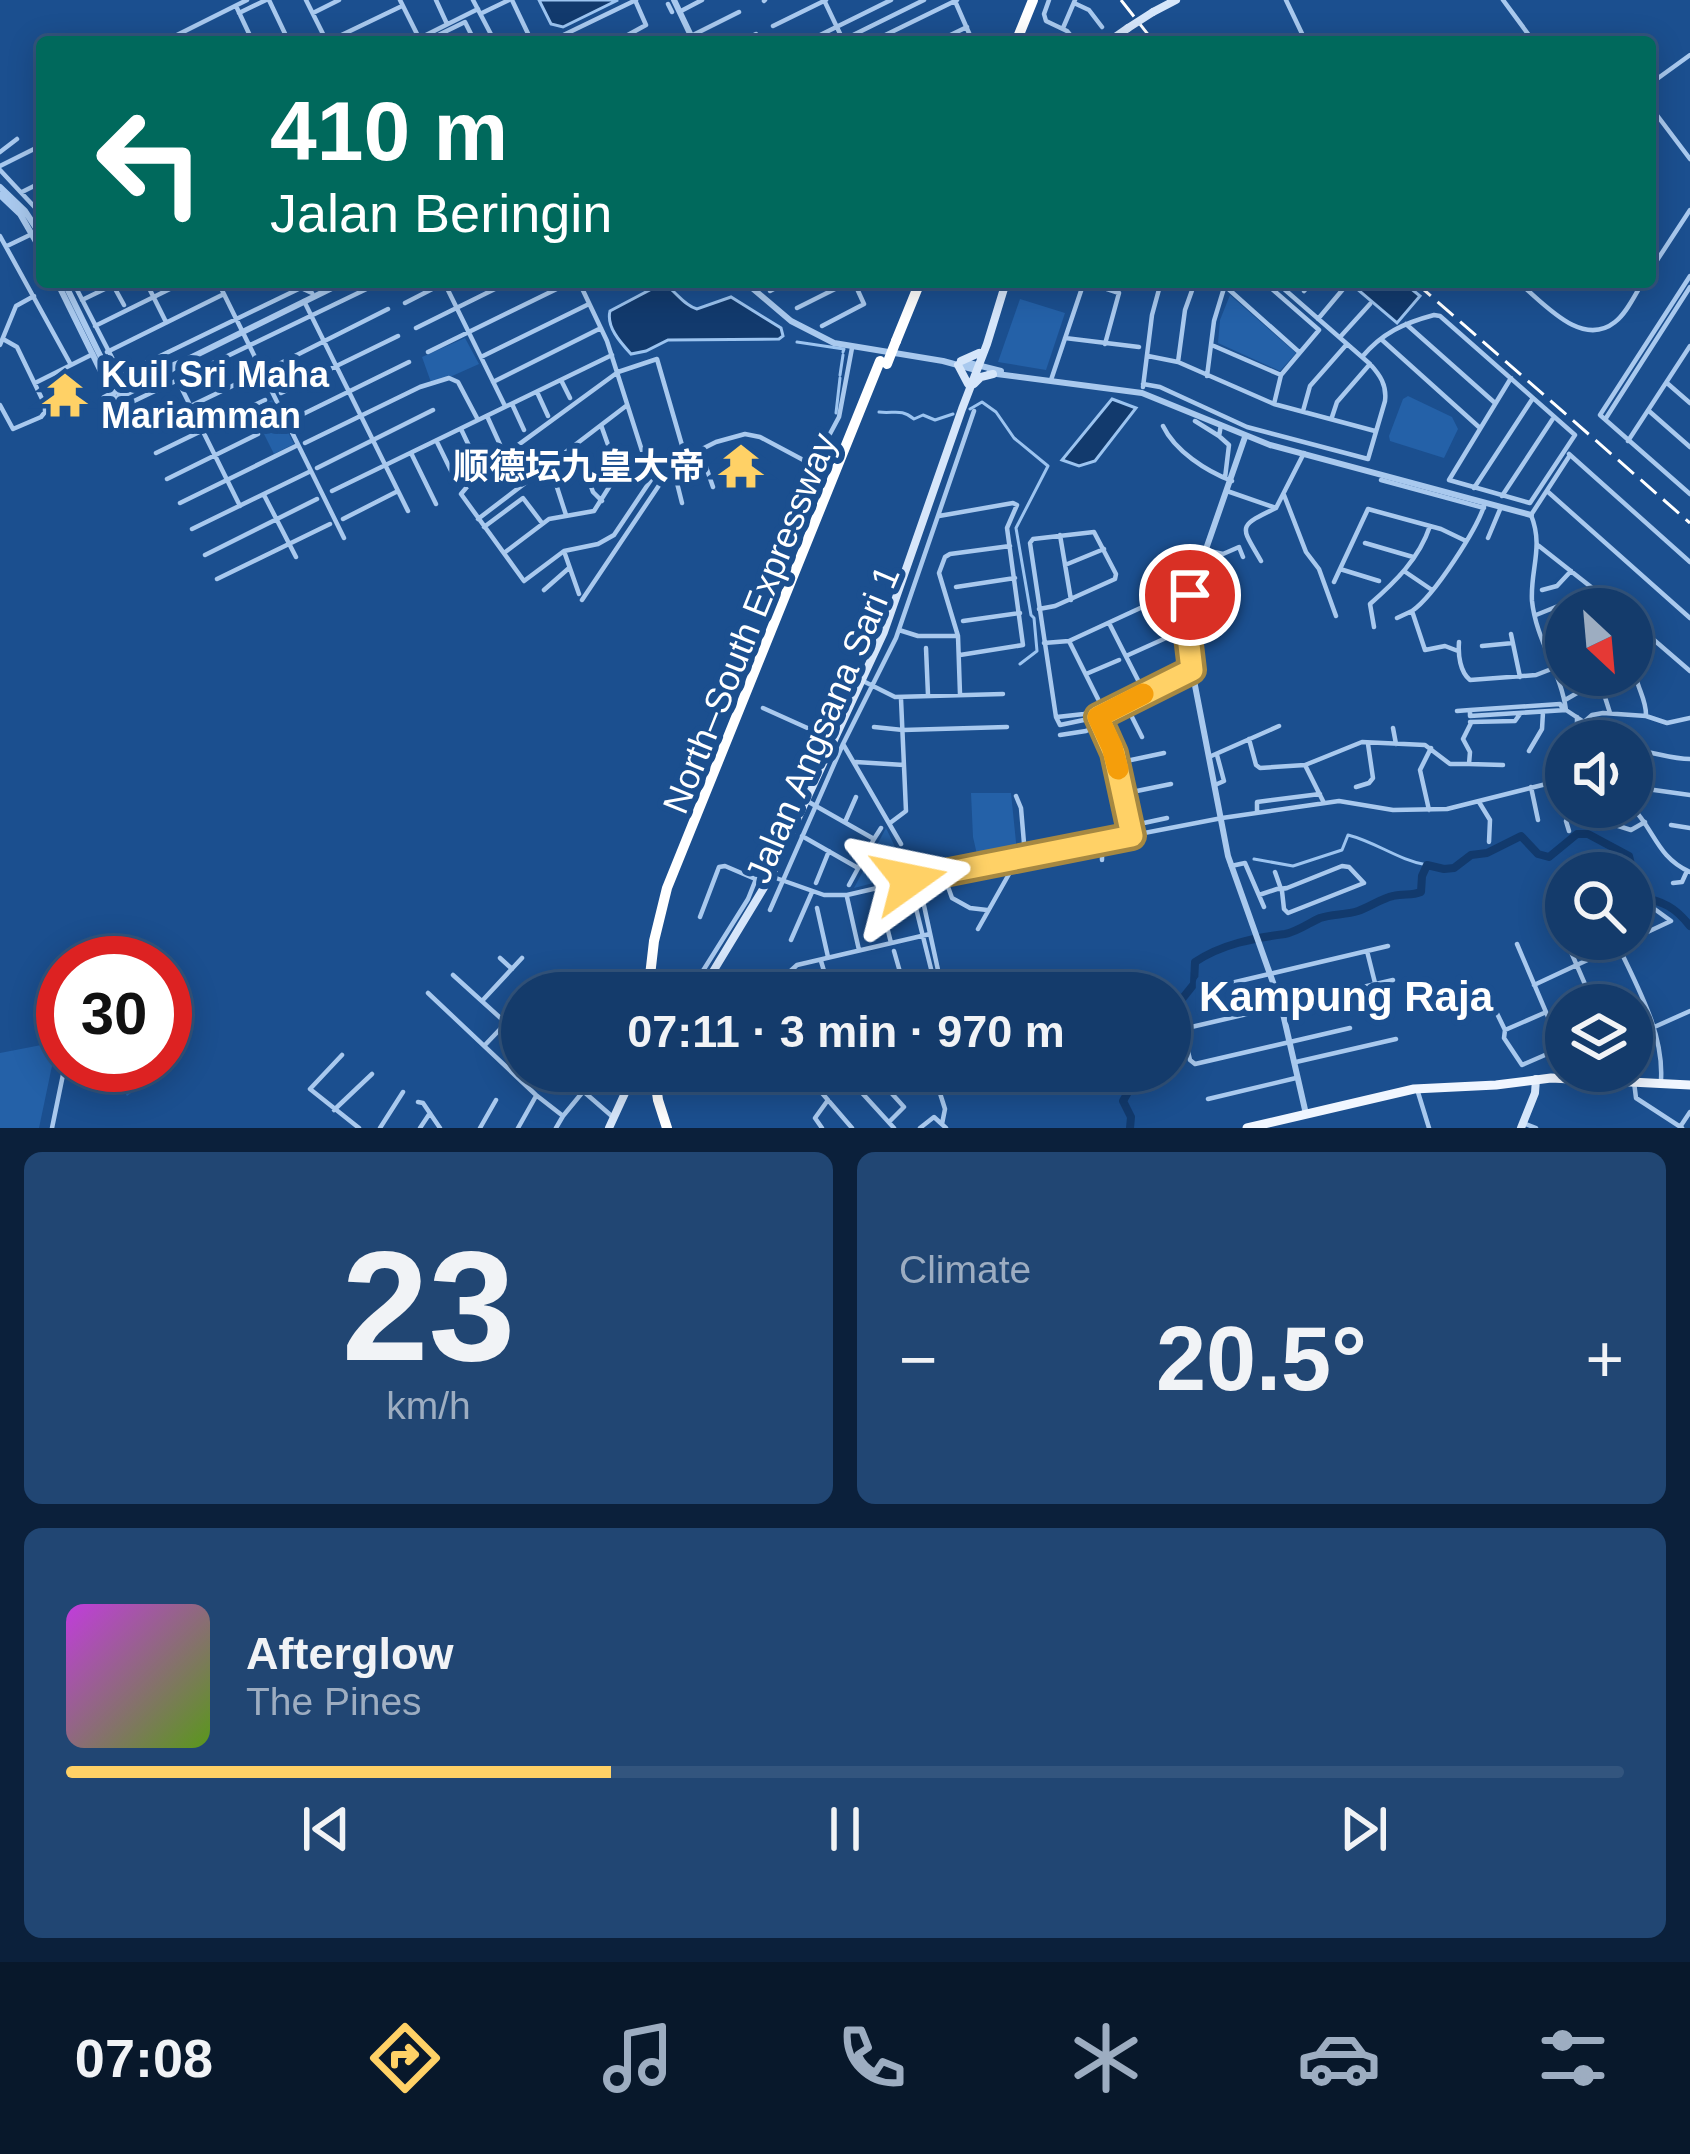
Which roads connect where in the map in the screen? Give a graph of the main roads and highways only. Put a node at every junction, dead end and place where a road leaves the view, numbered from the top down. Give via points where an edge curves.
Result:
1 (1030, 0) edge
2 (1176, 0) edge
3 (1015, 36) edge
4 (1117, 36) edge
5 (914, 288) edge
6 (1004, 288) edge
7 (981, 354) junction
8 (970, 385) junction
9 (654, 972) edge
10 (713, 972) edge
11 (1545, 1078) edge
12 (1534, 1079) junction
13 (1653, 1083) edge
14 (1690, 1085) edge
15 (628, 1092) edge
16 (660, 1092) edge
17 (612, 1125) edge
18 (1522, 1125) edge
19 (670, 1128) edge
20 (1247, 1128) edge

1 - 3 highway
2 - 4 main road, bridge
5 - 9 highway, North–South Expressway, bridge via 674,890
6 - 7 main road
7 - 8 main road
7 - 8 main road via 993,372
7 - 8 main road via 959,363
8 - 10 main road via 884,632 812,803
11 - 12 main road
12 - 18 main road
12 - 20 main road via 1417,1089
13 - 14 main road
15 - 17 main road
16 - 19 highway

